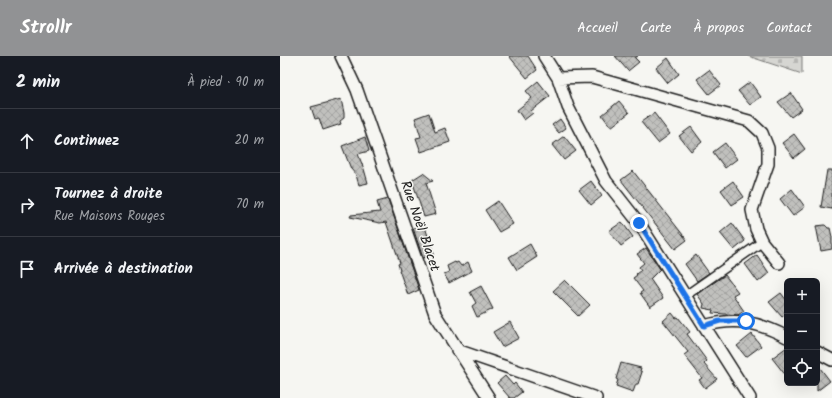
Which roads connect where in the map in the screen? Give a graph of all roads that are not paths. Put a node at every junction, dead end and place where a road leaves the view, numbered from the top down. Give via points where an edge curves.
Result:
1 (341, 56) edge
2 (544, 56) edge
3 (558, 78) junction
4 (762, 242) junction
5 (779, 263) dead end
6 (685, 296) junction
7 (704, 326) junction
8 (784, 335) edge
9 (458, 350) junction
10 (820, 354) edge
11 (832, 360) edge
12 (489, 398) edge
13 (596, 398) edge
14 (750, 398) edge

1 - 9 street, Rue Noël Blacet via 356,90 435,314
2 - 3 street
3 - 4 street via 592,77 749,121 762,133 768,148 768,164 752,210
3 - 6 street via 568,107 606,182 639,223
4 - 5 street
4 - 6 street
6 - 7 street
7 - 8 street via 720,321 746,321
7 - 14 street
9 - 12 street, Rue Noël Blacet
9 - 13 street
10 - 11 street

